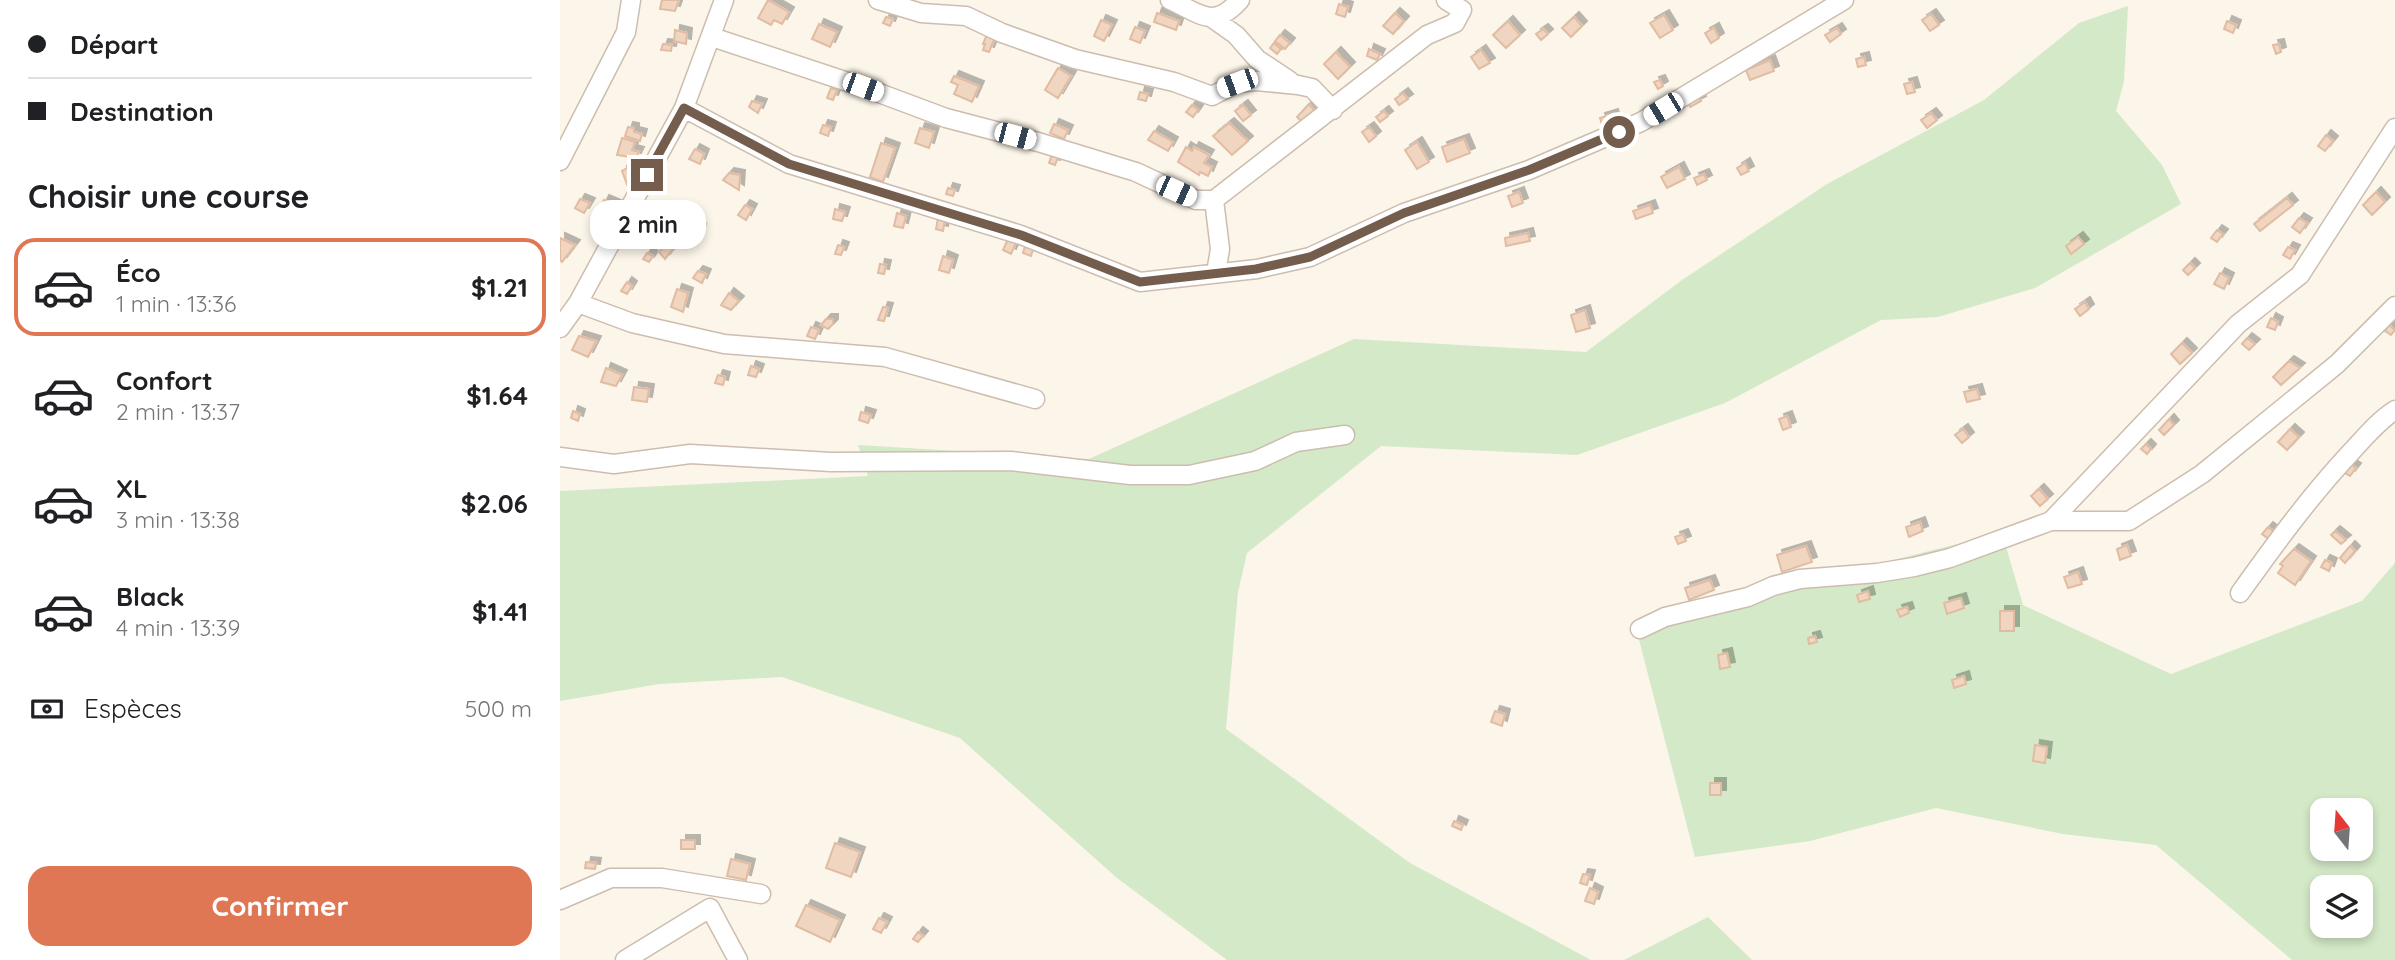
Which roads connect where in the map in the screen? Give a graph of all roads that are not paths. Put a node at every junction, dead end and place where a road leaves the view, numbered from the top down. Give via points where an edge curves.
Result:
1 (631, 0) edge
2 (724, 0) edge
3 (878, 0) edge
4 (1170, 0) edge
5 (1240, 0) edge
6 (1446, 0) edge
7 (1843, 0) edge
8 (1212, 18) junction
9 (712, 37) junction
10 (1298, 85) junction
11 (684, 108) junction
12 (1333, 110) junction
13 (2395, 128) edge
14 (560, 161) edge
15 (1214, 200) junction
16 (1216, 273) junction
17 (578, 303) junction
18 (2395, 306) edge
19 (560, 328) edge
20 (1035, 399) dead end
21 (2395, 410) edge
22 (1345, 435) dead end
23 (560, 457) edge
24 (2051, 521) junction
25 (2240, 593) dead end
26 (1640, 629) dead end
27 (761, 894) dead end
28 (560, 900) edge
29 (625, 960) edge
30 (738, 960) edge

1 - 14 street via 626,32
2 - 9 street
3 - 10 street via 920,13 966,16 1075,59 1174,82 1212,96 1237,83
4 - 8 street
5 - 8 street
6 - 12 street via 1462,9 1455,23 1427,35
7 - 16 street via 1641,122 1529,170 1404,213 1310,257
8 - 10 street via 1258,59
9 - 11 street
9 - 15 street via 946,118 1136,172 1196,200
10 - 12 street via 1311,89
11 - 16 street via 789,164 1021,235 1140,282
11 - 17 street
12 - 15 street
13 - 24 street via 2300,275 2238,324
15 - 16 street via 1220,249
17 - 19 street
17 - 20 street via 632,323 724,344 885,357
18 - 24 street via 2337,364 2202,474 2129,521
21 - 25 street via 2331,474
22 - 23 street via 1296,442 1255,461 1189,475 1130,475 1012,461 831,462 690,454 614,464
24 - 26 street via 1950,558 1877,573 1800,579 1665,617
27 - 28 street via 662,878 611,878
29 - 30 street via 709,908

